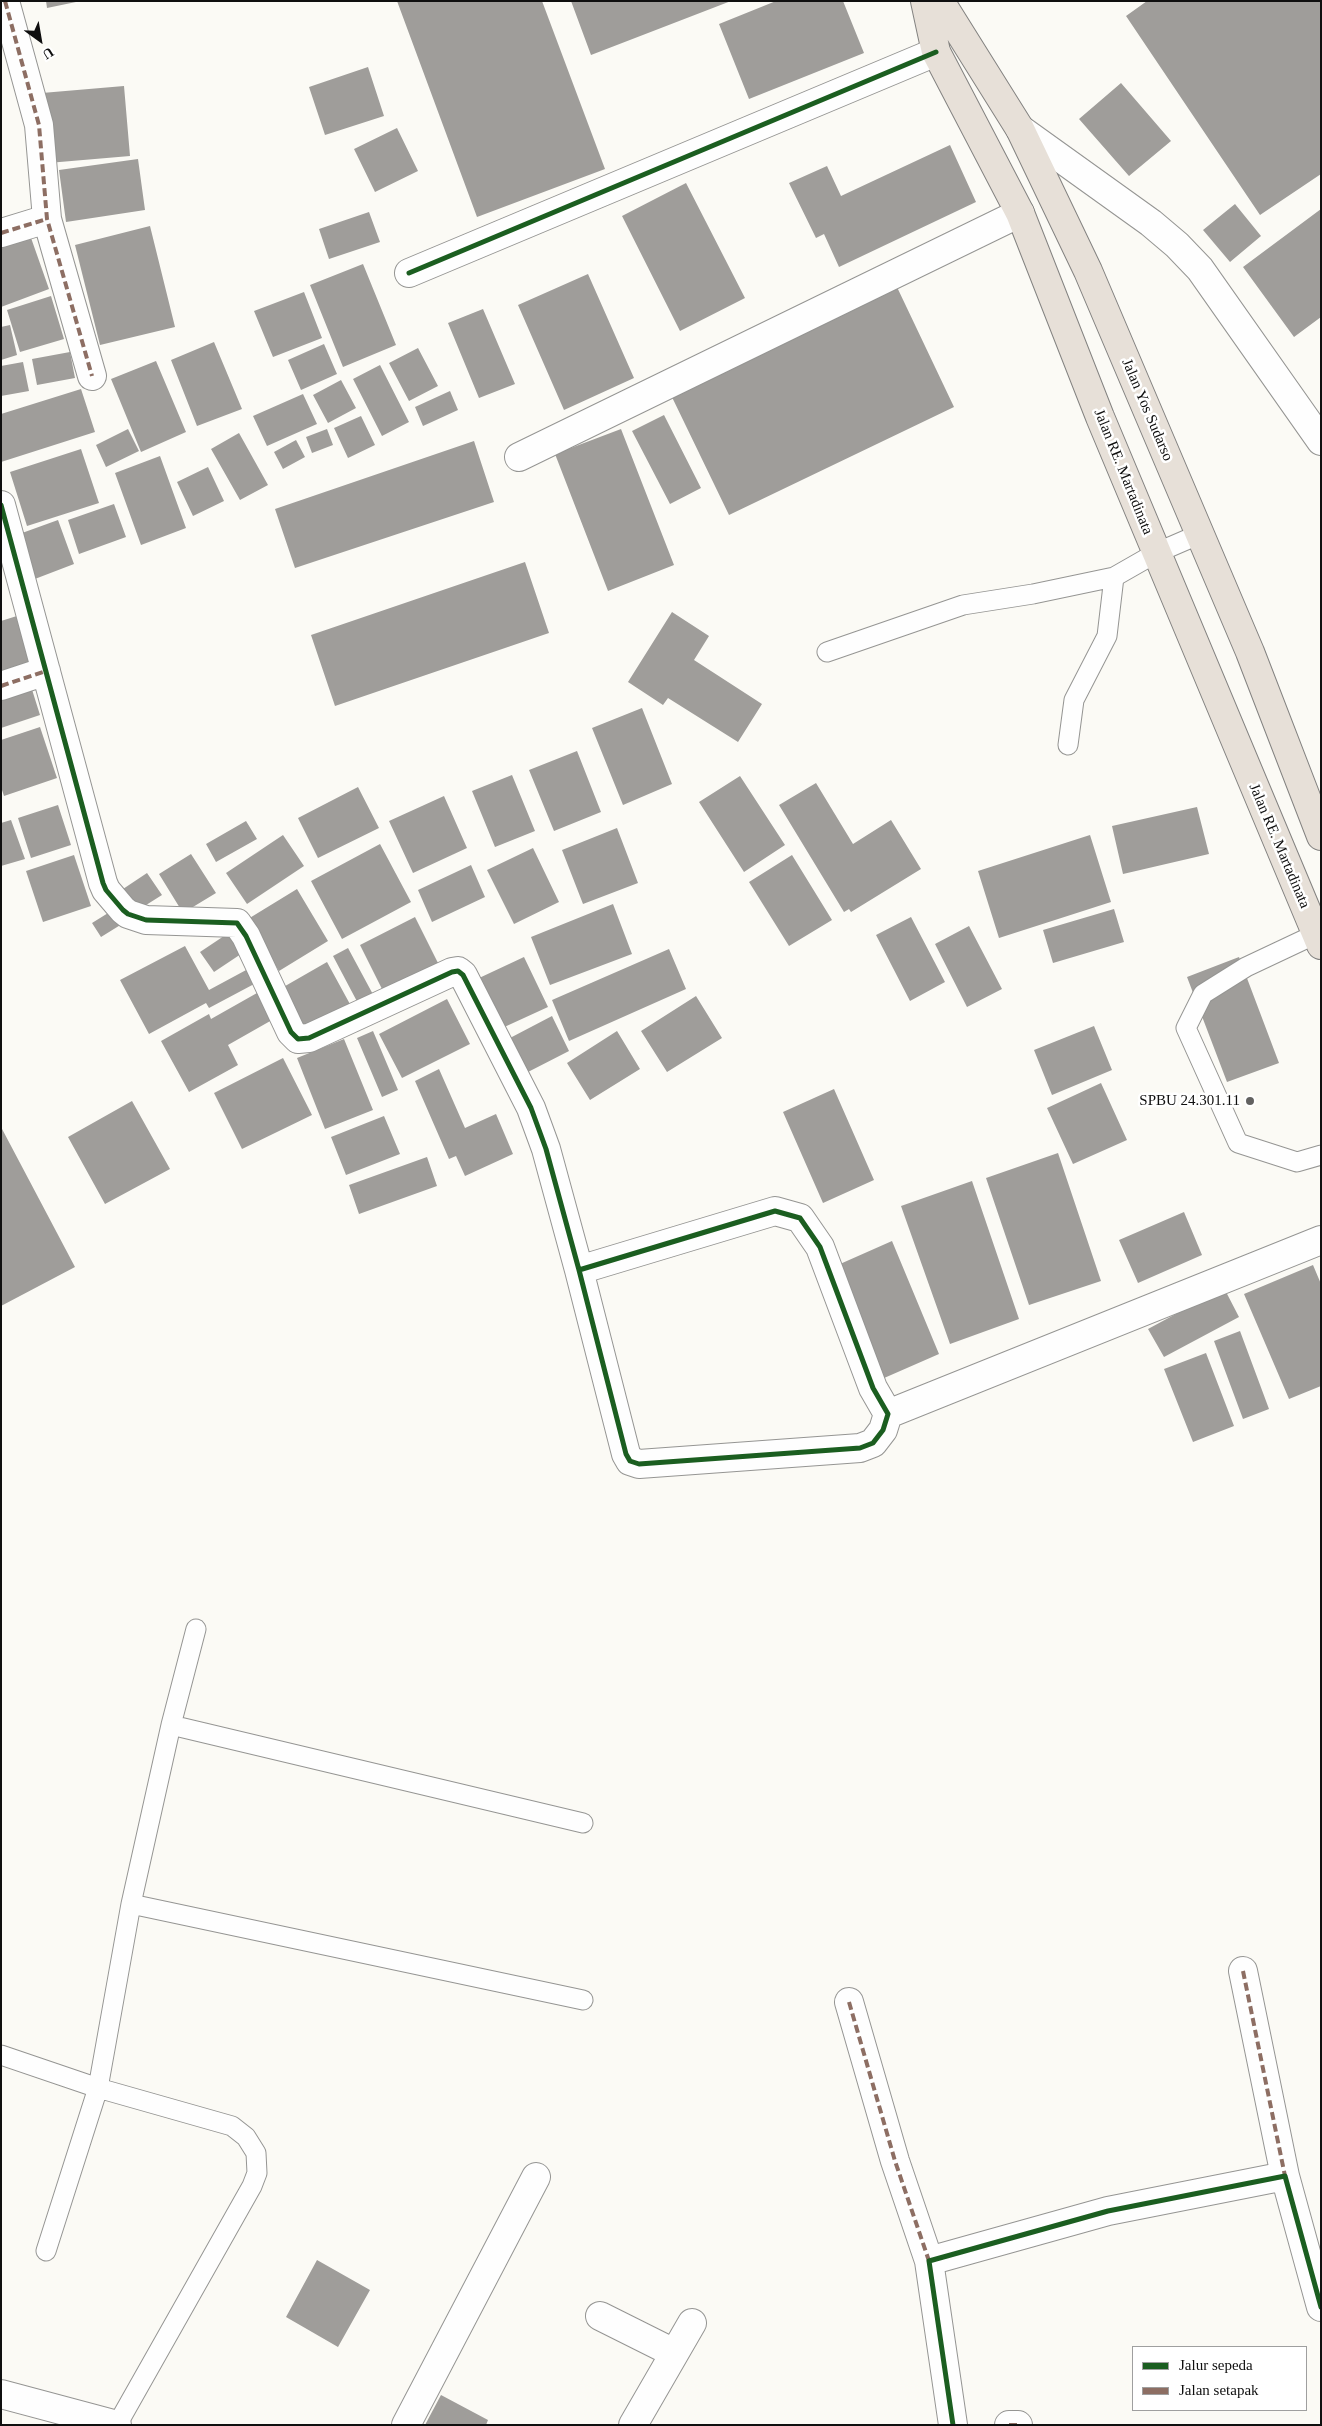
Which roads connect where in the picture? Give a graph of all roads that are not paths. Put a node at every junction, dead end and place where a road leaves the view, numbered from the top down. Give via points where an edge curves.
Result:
1 (6, 1) edge
2 (925, 1) edge
3 (940, 1) edge
4 (936, 52) junction
5 (1020, 129) junction
6 (1020, 213) junction
7 (47, 219) junction
8 (1, 233) edge
9 (409, 273) dead end
10 (92, 376) dead end
11 (1321, 441) edge
12 (519, 456) dead end
13 (1, 505) edge
14 (1200, 534) junction
15 (1156, 553) junction
16 (1114, 577) junction
17 (827, 652) dead end
18 (46, 671) junction
19 (1, 686) edge
20 (1068, 745) dead end
21 (1321, 836) edge
22 (1318, 939) edge
23 (1321, 1155) edge
24 (1321, 1240) edge
25 (579, 1270) junction
26 (888, 1414) junction
27 (196, 1629) dead end
28 (171, 1725) junction
29 (583, 1823) dead end
30 (132, 1904) junction
31 (1243, 1971) dead end
32 (583, 2000) dead end
33 (849, 2002) dead end
34 (1, 2055) edge
35 (98, 2088) junction
36 (1285, 2176) junction
37 (536, 2177) dead end
38 (46, 2251) dead end
39 (929, 2261) junction
40 (1321, 2307) edge
41 (600, 2316) dead end
42 (692, 2323) dead end
43 (674, 2353) junction
44 (1, 2394) edge
45 (117, 2425) edge
46 (406, 2425) edge
47 (634, 2425) edge
48 (953, 2425) edge
49 (1009, 2425) edge
50 (1018, 2425) edge

1 - 7 street via 39,125
2 - 4 highway, Jalan RE. Martadinata
3 - 5 highway, Jalan Yos Sudarso
4 - 6 highway, Jalan RE. Martadinata
4 - 9 street
5 - 11 street via 1178,245 1200,269
5 - 14 highway, Jalan Yos Sudarso via 1088,271
6 - 12 street
6 - 15 highway, Jalan RE. Martadinata
7 - 8 street
7 - 10 street
13 - 18 street
14 - 15 lane
14 - 21 highway, Jalan Yos Sudarso via 1250,652
15 - 16 lane
15 - 22 highway, Jalan RE. Martadinata
16 - 17 lane via 963,605
16 - 20 lane via 1107,636 1074,700
18 - 19 street
18 - 25 street via 106,890 128,914 146,920 237,923 294,1037 309,1038 452,972 458,971 463,975 531,1108 546,1149
22 - 23 lane via 1246,967 1203,994 1186,1028 1238,1143 1297,1162
24 - 26 street
25 - 26 street via 775,1211 800,1218 820,1247 873,1388
25 - 26 street via 630,1461 639,1464 860,1448 874,1442 883,1430
27 - 28 lane
28 - 29 lane
28 - 30 lane
30 - 32 lane
30 - 35 lane
31 - 36 street
33 - 39 street via 895,2161
34 - 35 lane
35 - 38 lane
35 - 45 lane via 232,2126 246,2137 256,2153 257,2173 252,2186
36 - 39 street via 1108,2211
36 - 40 street
37 - 46 street
39 - 48 street
41 - 43 street
42 - 43 street
43 - 47 street
44 - 45 street
49 - 50 street

